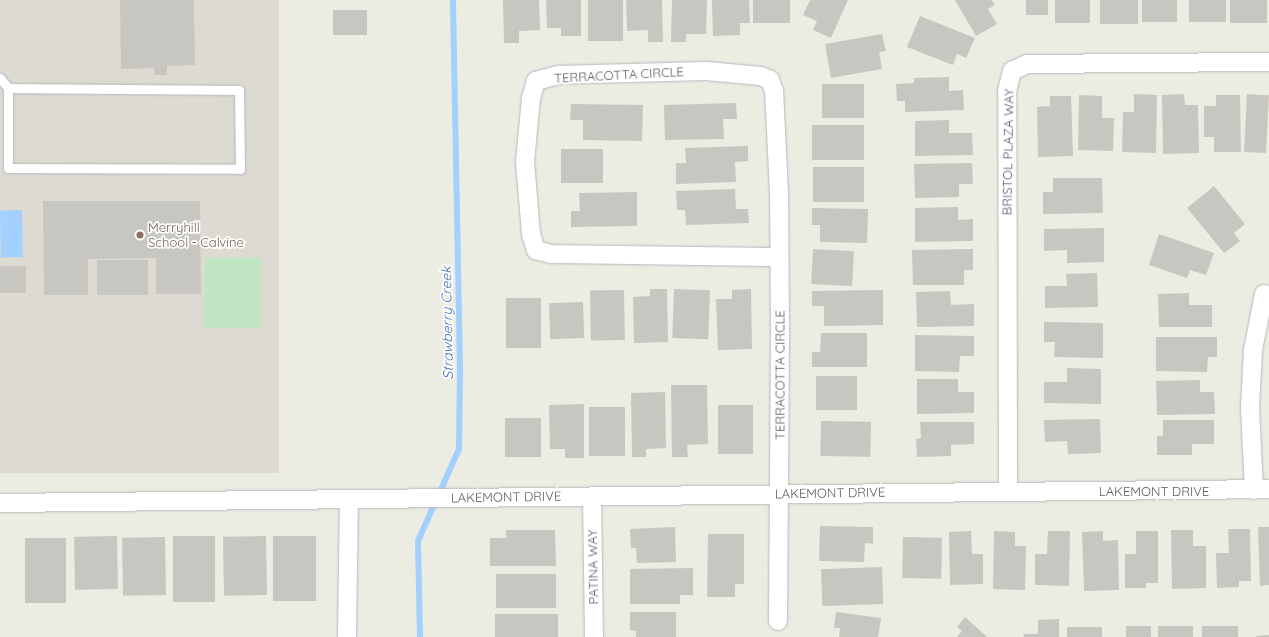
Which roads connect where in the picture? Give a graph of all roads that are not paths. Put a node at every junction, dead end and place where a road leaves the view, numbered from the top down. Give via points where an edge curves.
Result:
1 (1269, 62) edge
2 (0, 78) edge
3 (8, 88) junction
4 (779, 257) junction
5 (1264, 294) dead end
6 (1261, 489) edge
7 (1008, 491) junction
8 (779, 494) junction
9 (592, 496) junction
10 (349, 501) junction
11 (0, 503) edge
12 (778, 621) dead end
13 (347, 637) edge
14 (594, 637) edge

1 - 7 street, BRISTOL PLAZA WAY via 1027,64 1012,71 1007,91
2 - 3 lane
3 - 3 lane via 8,168 240,169 239,90
4 - 4 street, TERRACOTTA CIRCLE via 551,254 536,250 531,234 525,162 531,98 536,81 558,75 706,71 761,76 770,80 774,91
4 - 8 street, TERRACOTTA CIRCLE
5 - 6 street via 1253,350 1250,407
6 - 7 street, LAKEMONT DRIVE
7 - 8 street, LAKEMONT DRIVE
8 - 9 street, LAKEMONT DRIVE
8 - 12 street, TERRACOTTA CIRCLE
9 - 10 street, LAKEMONT DRIVE via 392,498
9 - 14 street, PATINA WAY
10 - 11 street, LAKEMONT DRIVE
10 - 13 street

